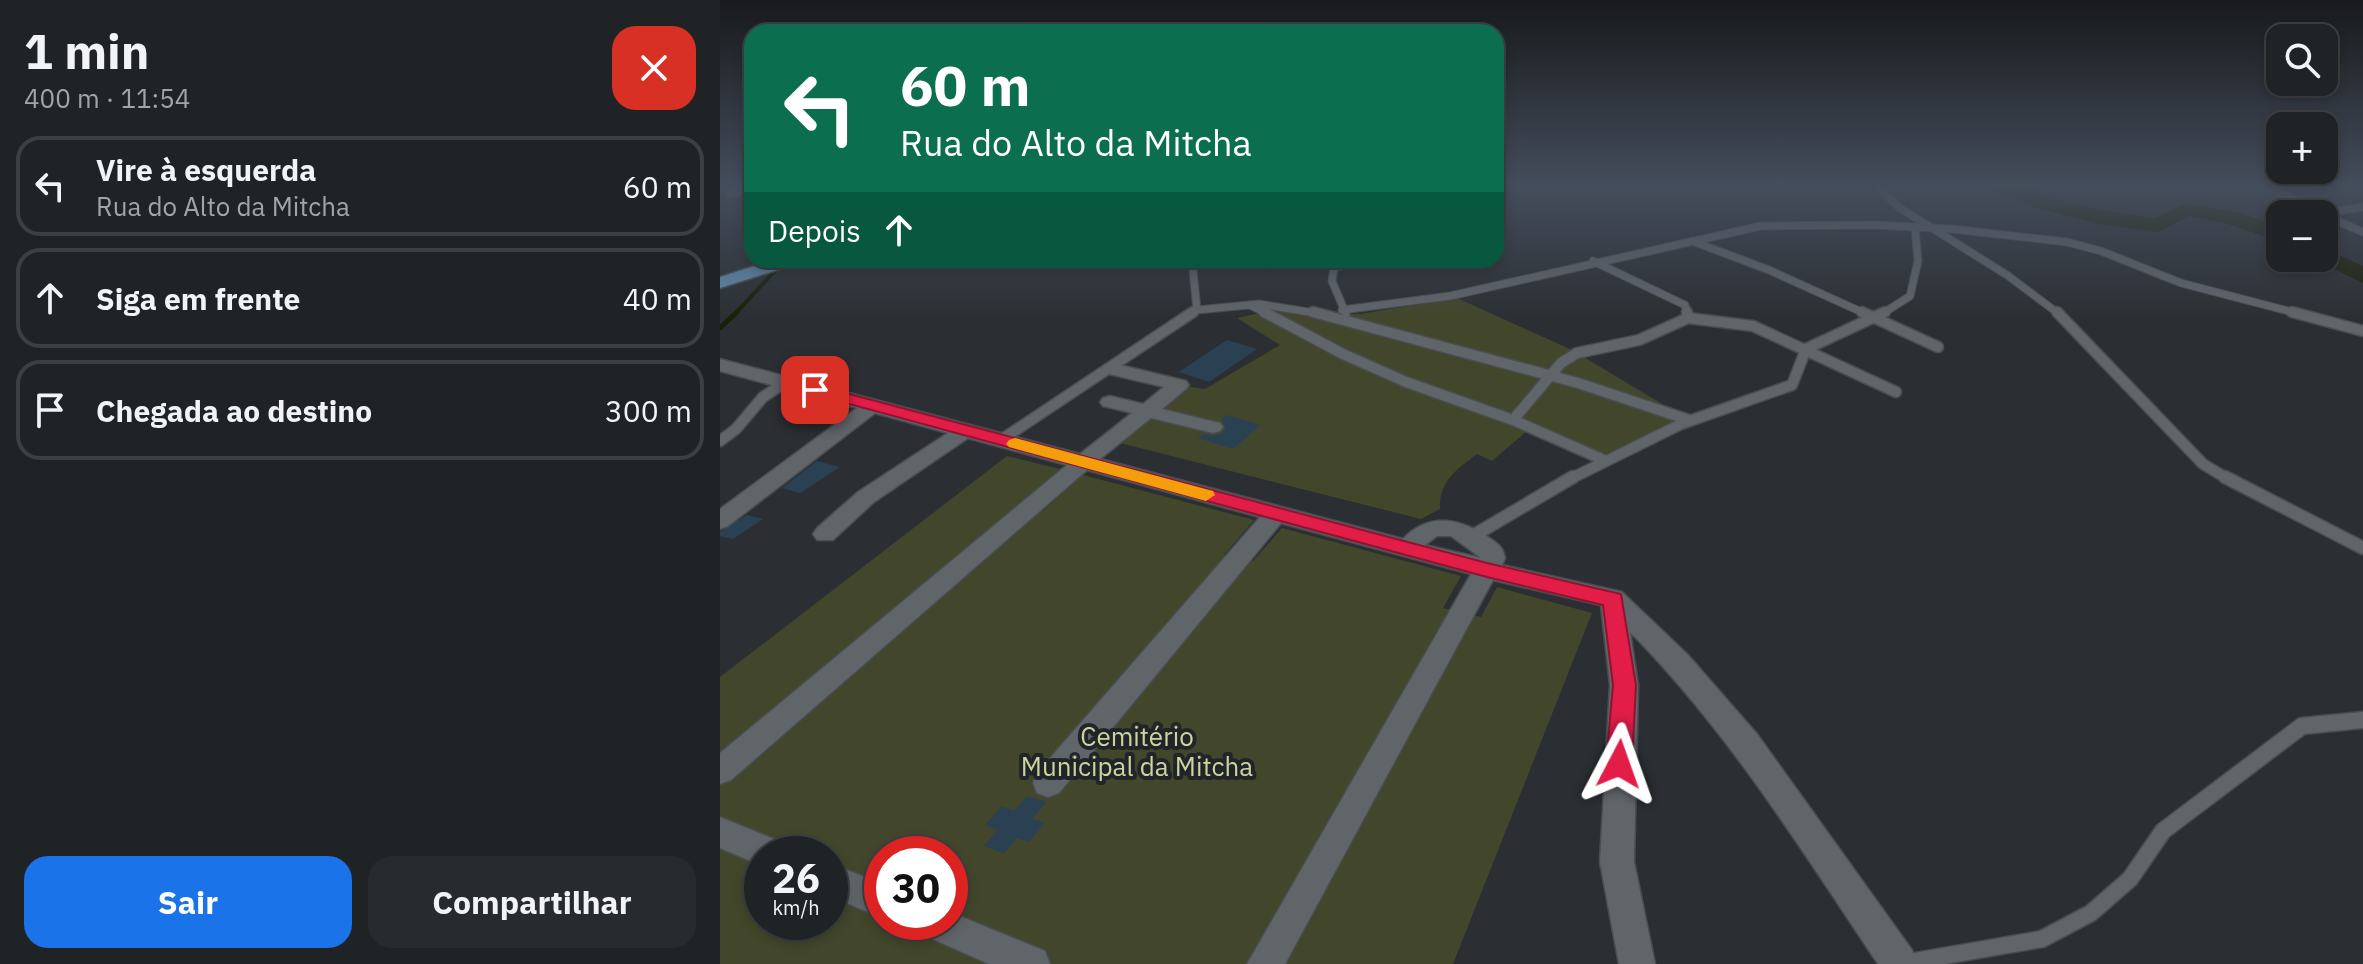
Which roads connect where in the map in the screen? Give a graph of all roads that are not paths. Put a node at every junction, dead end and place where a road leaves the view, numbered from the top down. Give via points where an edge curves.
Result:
1 (1740, 230) edge
2 (1915, 230) edge
3 (1937, 230) edge
4 (1958, 230) edge
5 (1689, 240) junction
6 (1593, 261) junction
7 (765, 268) edge
8 (1193, 268) edge
9 (1334, 268) edge
10 (720, 283) edge
11 (1248, 304) junction
12 (1197, 310) junction
13 (1342, 310) junction
14 (1688, 318) junction
15 (1875, 319) junction
16 (1353, 321) junction
17 (2363, 331) edge
18 (1938, 347) dead end
19 (1806, 349) junction
20 (720, 365) edge
21 (1112, 369) dead end
22 (1551, 375) junction
23 (786, 382) junction
24 (1896, 392) dead end
25 (1110, 402) dead end
26 (873, 405) junction
27 (1147, 411) junction
28 (1513, 420) junction
29 (1689, 420) junction
30 (1213, 427) dead end
31 (966, 430) junction
32 (1001, 440) junction
33 (720, 441) edge
34 (1604, 460) junction
35 (1083, 462) junction
36 (1276, 514) junction
37 (720, 521) edge
38 (825, 534) dead end
39 (1471, 537) junction
40 (2363, 548) edge
41 (1408, 549) junction
42 (1487, 570) junction
43 (1613, 599) junction
44 (2363, 720) edge
45 (720, 771) edge
46 (1048, 783) dead end
47 (720, 832) edge
48 (744, 842) edge
49 (968, 937) edge
50 (1032, 964) edge
51 (1265, 964) edge
52 (1637, 964) edge
53 (1899, 964) edge

1 - 5 lane
2 - 15 lane via 1918,261 1910,296
3 - 40 lane via 2068,321 2203,464
4 - 17 lane via 2076,244 2181,283
5 - 6 lane
5 - 15 lane
6 - 13 lane via 1450,296
6 - 14 lane via 1685,305
7 - 10 main road
8 - 12 lane
9 - 13 lane via 1332,281
11 - 12 lane
11 - 16 lane via 1274,303
11 - 28 lane via 1406,382
12 - 32 lane
13 - 16 lane
14 - 19 lane via 1753,326
14 - 22 lane via 1639,340 1577,353
15 - 18 lane
15 - 19 lane
16 - 22 lane
19 - 24 lane
19 - 29 lane via 1792,385
20 - 23 street
21 - 27 street via 1179,385
22 - 28 lane
22 - 29 lane
23 - 26 street
23 - 33 lane via 763,397
25 - 27 street
26 - 31 street
26 - 37 street
27 - 30 street
27 - 35 street
28 - 34 lane
29 - 34 lane
31 - 32 street
31 - 38 street via 866,497
32 - 35 street
34 - 39 lane
35 - 36 street
35 - 45 street
36 - 41 street
36 - 46 street
39 - 41 street via 1441,526 1431,528
39 - 42 street via 1492,551
41 - 42 street
42 - 43 street
42 - 51 street
43 - 52 street via 1624,685 1617,862
43 - 53 street via 1678,663 1746,743
44 - 53 lane via 2302,726 2163,831 2130,879 2091,913 2042,939
47 - 48 street
49 - 50 street

